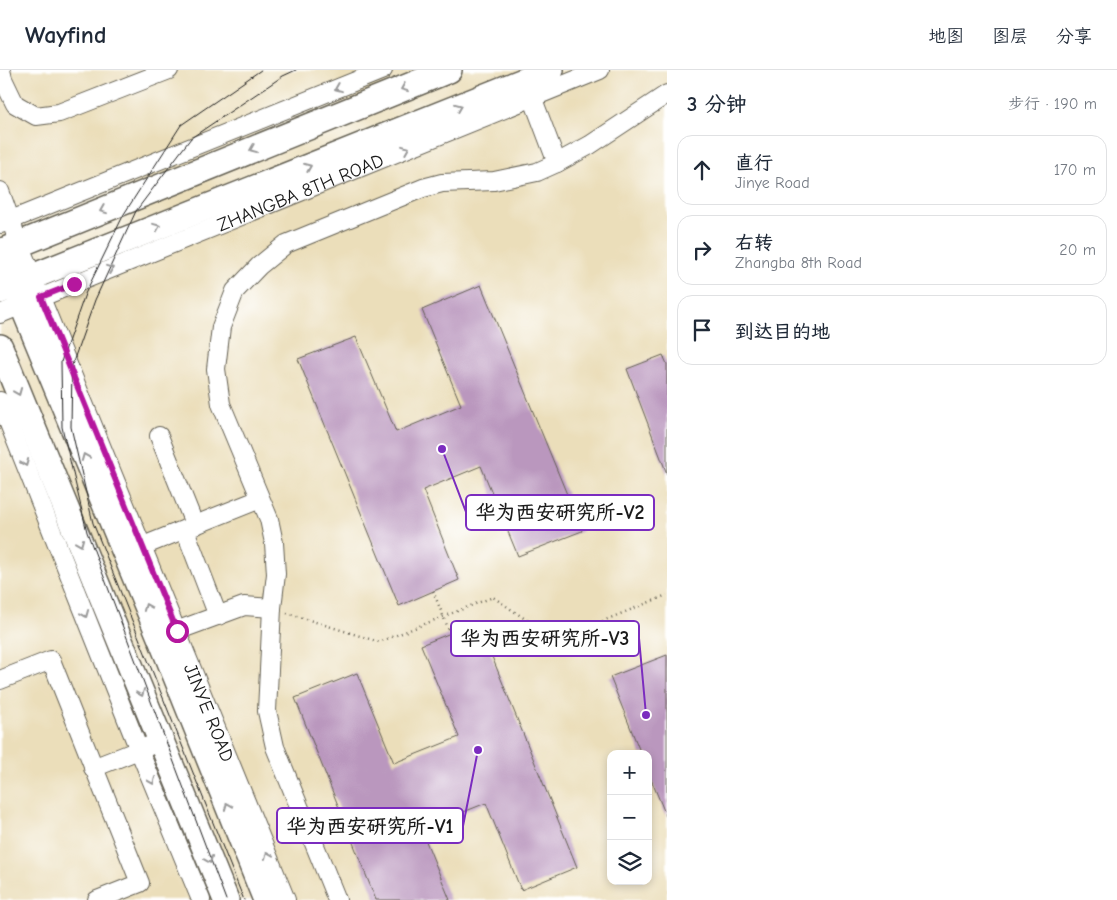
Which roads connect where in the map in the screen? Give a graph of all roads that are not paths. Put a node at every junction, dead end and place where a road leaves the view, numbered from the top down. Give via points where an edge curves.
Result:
1 (1, 70) edge
2 (168, 70) edge
3 (383, 70) edge
4 (449, 70) edge
5 (551, 70) edge
6 (600, 70) edge
7 (529, 89) junction
8 (667, 94) edge
9 (558, 163) junction
10 (0, 191) edge
11 (5, 223) edge
12 (5, 250) edge
13 (22, 291) edge
14 (0, 314) edge
15 (0, 347) edge
16 (0, 401) edge
17 (159, 436) dead end
18 (260, 499) junction
19 (190, 528) junction
20 (143, 546) junction
21 (272, 608) junction
22 (218, 616) junction
23 (168, 634) junction
24 (0, 680) edge
25 (150, 746) junction
26 (94, 768) junction
27 (97, 900) edge
28 (201, 900) edge
29 (226, 900) edge
30 (266, 900) edge
31 (286, 900) edge
32 (337, 900) edge

1 - 2 street via 16,104 36,116 59,113
3 -> 11 street
4 -> 12 main road
5 - 7 main road, ZHANGBA 8TH ROAD
6 - 7 street, ZHANGBA 8TH ROAD
7 - 9 street
13 -> 7 main road, ZHANGBA 8TH ROAD
8 - 9 street
9 - 18 street via 537,172 494,180 442,183 414,192 286,244 236,291 221,327 216,368 222,404
10 - 11 street, JINYE ROAD
11 - 12 street, JINYE ROAD
12 - 13 main road, JINYE ROAD
13 - 14 street, ZHANGBA 8TH ROAD
13 - 20 street, JINYE ROAD
23 -> 13 main road, JINYE ROAD
15 -> 25 main road
16 -> 25 street
17 - 19 street
18 - 19 street
18 - 21 street via 269,519 274,543 276,574
19 - 20 street
19 - 22 street
20 - 23 street, JINYE ROAD
21 - 22 street via 244,606
21 - 32 street via 267,711 275,747
22 - 23 street
30 -> 23 main road, JINYE ROAD
31 -> 23 street, JINYE ROAD
24 - 26 street via 50,660
25 - 26 street
25 -> 28 street
25 -> 29 main road
26 - 27 street via 140,882

